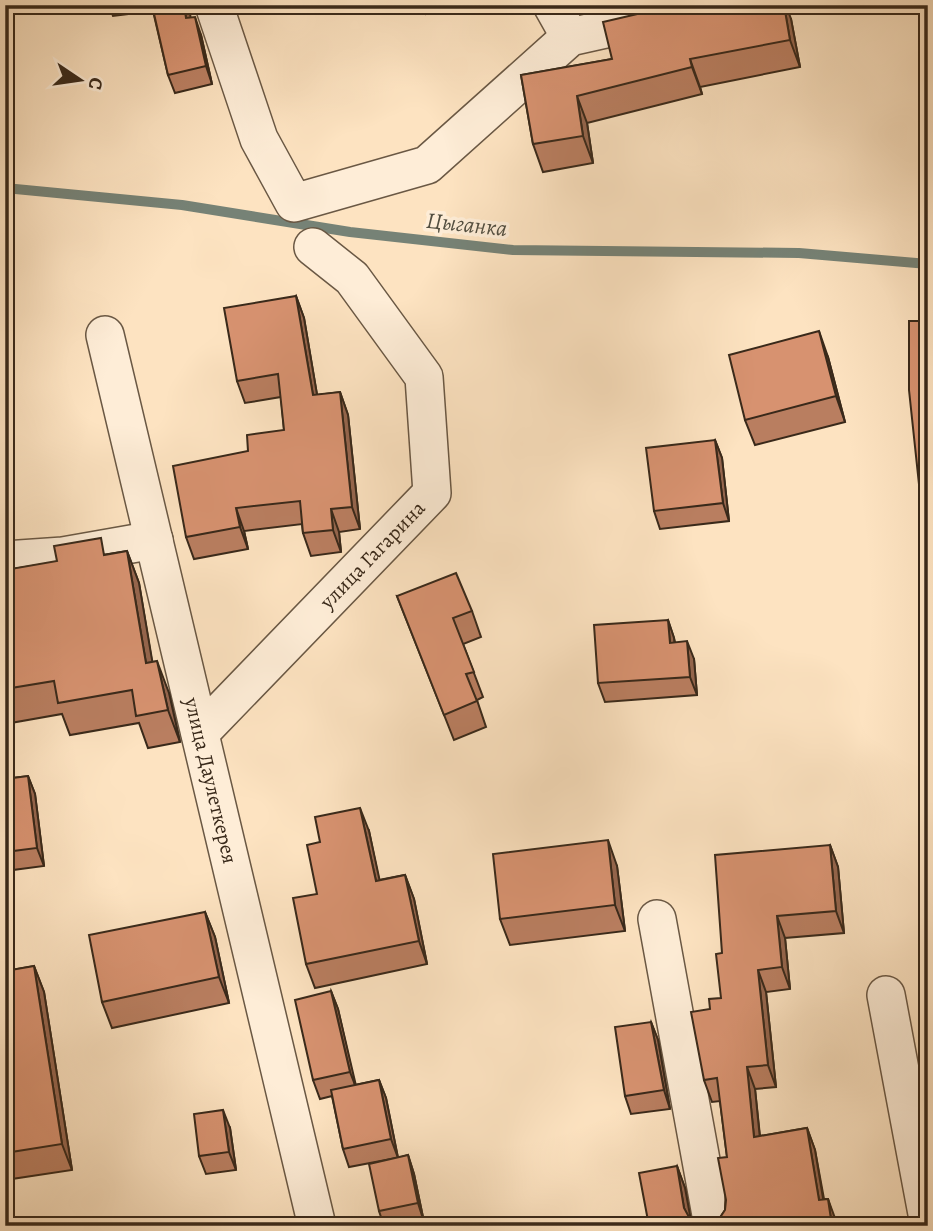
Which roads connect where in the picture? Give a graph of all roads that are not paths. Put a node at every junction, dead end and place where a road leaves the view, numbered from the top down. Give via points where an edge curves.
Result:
1 (214, 5) edge
2 (552, 5) edge
3 (713, 5) edge
4 (570, 37) junction
5 (313, 247) dead end
6 (105, 335) dead end
7 (154, 540) junction
8 (5, 560) edge
9 (200, 733) junction
10 (657, 919) dead end
11 (886, 995) dead end
12 (928, 1219) edge
13 (317, 1226) edge
14 (713, 1226) edge

1 - 4 street via 259,139 294,203 427,165
2 - 4 street
3 - 4 street
5 - 9 street, улица Гагарина via 352,278 424,377 432,494
6 - 7 street, улица Даулеткерея
7 - 8 street via 64,556
7 - 9 street, улица Даулеткерея
9 - 13 street, улица Даулеткерея
10 - 14 street
11 - 12 street

